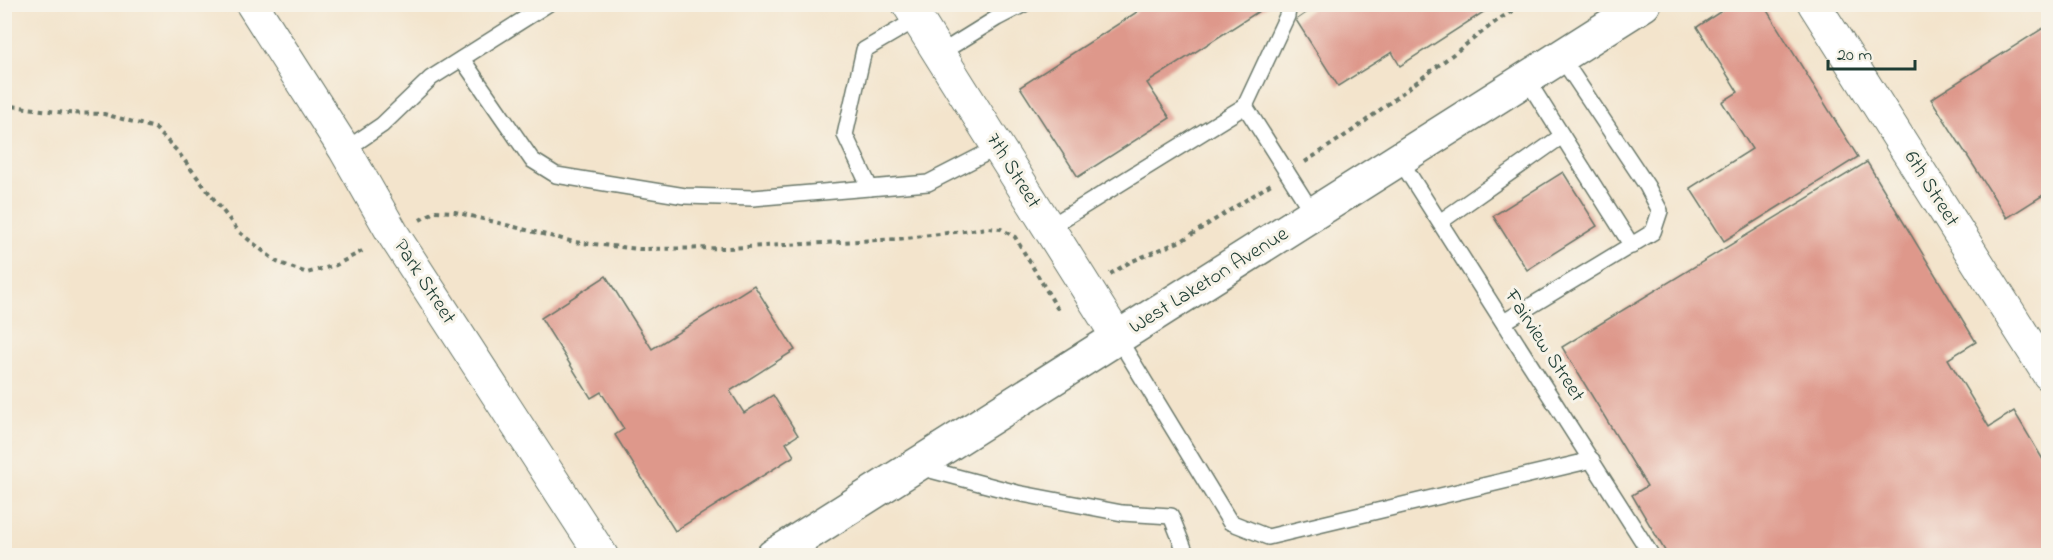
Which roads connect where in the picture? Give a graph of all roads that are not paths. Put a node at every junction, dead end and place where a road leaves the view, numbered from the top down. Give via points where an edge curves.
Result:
1 (252, 4) edge
2 (548, 4) edge
3 (1024, 4) edge
4 (1289, 4) edge
5 (1644, 4) edge
6 (1814, 4) edge
7 (912, 12) edge
8 (939, 54) junction
9 (1561, 57) junction
10 (462, 59) junction
11 (1527, 80) junction
12 (1245, 106) junction
13 (1562, 136) junction
14 (998, 147) junction
15 (345, 150) junction
16 (1400, 160) junction
17 (870, 188) junction
18 (1314, 214) junction
19 (1440, 222) junction
20 (1048, 228) junction
21 (1632, 246) junction
22 (1504, 322) junction
23 (1118, 338) junction
24 (2049, 374) edge
25 (1592, 460) junction
26 (916, 466) junction
27 (602, 555) edge
28 (773, 555) edge
29 (1187, 555) edge
30 (1652, 555) edge

1 - 15 street, Park Street
2 - 10 lane
3 - 8 lane
4 - 12 lane
5 - 9 main road, West Laketon Avenue
6 - 24 street, 6th Street
7 - 8 street, 7th Street
7 - 17 lane via 864,50 845,135
8 - 14 street, 7th Street
9 - 11 main road, West Laketon Avenue
9 - 21 lane via 1660,211 1653,232
10 - 15 lane via 431,78 382,125
10 - 17 lane via 532,160 556,176 696,196 753,198
11 - 13 lane
11 - 16 main road, West Laketon Avenue
12 - 18 lane
12 - 20 lane
13 - 19 lane
13 - 21 lane
14 - 17 lane via 928,183
14 - 20 street, 7th Street
15 - 27 street, Park Street via 393,234
16 - 18 main road, West Laketon Avenue
16 - 19 lane, Fairview Street
18 - 23 main road, West Laketon Avenue
19 - 22 lane, Fairview Street
20 - 23 street, 7th Street
21 - 22 lane
22 - 25 lane, Fairview Street
23 - 25 lane via 1230,522 1268,537
23 - 26 main road, West Laketon Avenue
25 - 30 lane, Fairview Street
26 - 28 main road, West Laketon Avenue
26 - 29 lane via 1017,493 1122,513 1171,516

